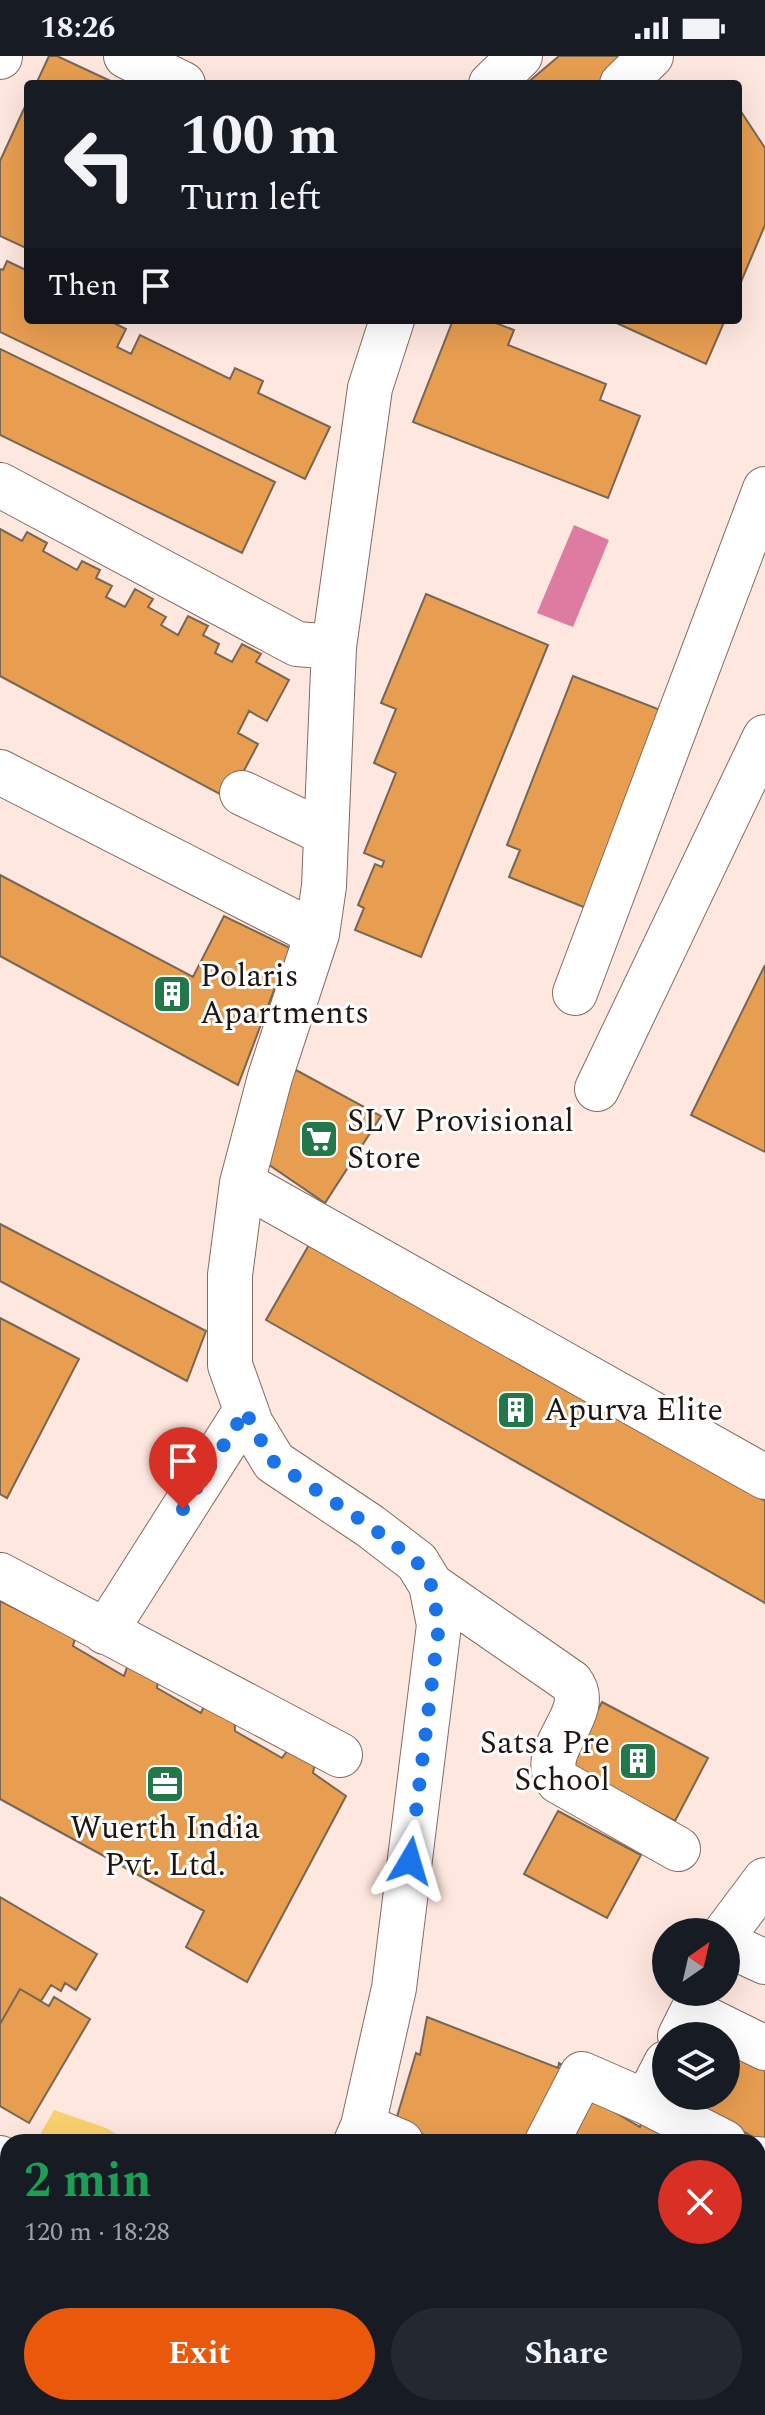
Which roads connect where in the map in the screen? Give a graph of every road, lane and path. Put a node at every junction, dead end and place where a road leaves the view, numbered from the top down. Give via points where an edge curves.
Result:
1 (126, 56) edge
2 (520, 56) edge
3 (651, 56) edge
4 (175, 80) edge
5 (495, 80) edge
6 (626, 80) edge
7 (391, 324) edge
8 (0, 485) edge
9 (765, 489) edge
10 (334, 647) junction
11 (765, 737) edge
12 (0, 772) edge
13 (242, 793) dead end
14 (325, 833) junction
15 (317, 934) junction
16 (575, 993) dead end
17 (597, 1089) dead end
18 (242, 1183) junction
19 (246, 1410) junction
20 (765, 1477) edge
21 (0, 1575) edge
22 (431, 1585) junction
23 (105, 1632) junction
24 (340, 1755) dead end
25 (678, 1849) dead end
26 (765, 1880) edge
27 (736, 1918) edge
28 (740, 1950) edge
29 (765, 1962) edge
30 (687, 2022) edge
31 (712, 2022) edge
32 (740, 2036) edge
33 (765, 2048) edge
34 (652, 2090) edge
35 (646, 2102) junction
36 (373, 2134) edge
37 (551, 2134) edge
38 (708, 2134) edge

1 - 4 street
2 - 5 street
3 - 6 street
7 - 10 street via 370,388
8 - 10 street via 297,644
9 - 16 street
10 - 14 street
11 - 17 street
12 - 15 street
13 - 14 street
14 - 15 street
15 - 18 street
18 - 19 street via 230,1275 230,1365
18 - 20 street
19 - 22 street via 274,1462 417,1562
19 - 23 street
21 - 23 street
22 - 25 street via 578,1691 552,1760 558,1781
22 - 36 street via 439,1625
23 - 24 street
26 - 27 street
28 - 29 street
30 - 31 street via 692,2012
32 - 33 street
34 - 35 street
35 - 37 street via 582,2074
35 - 38 street

